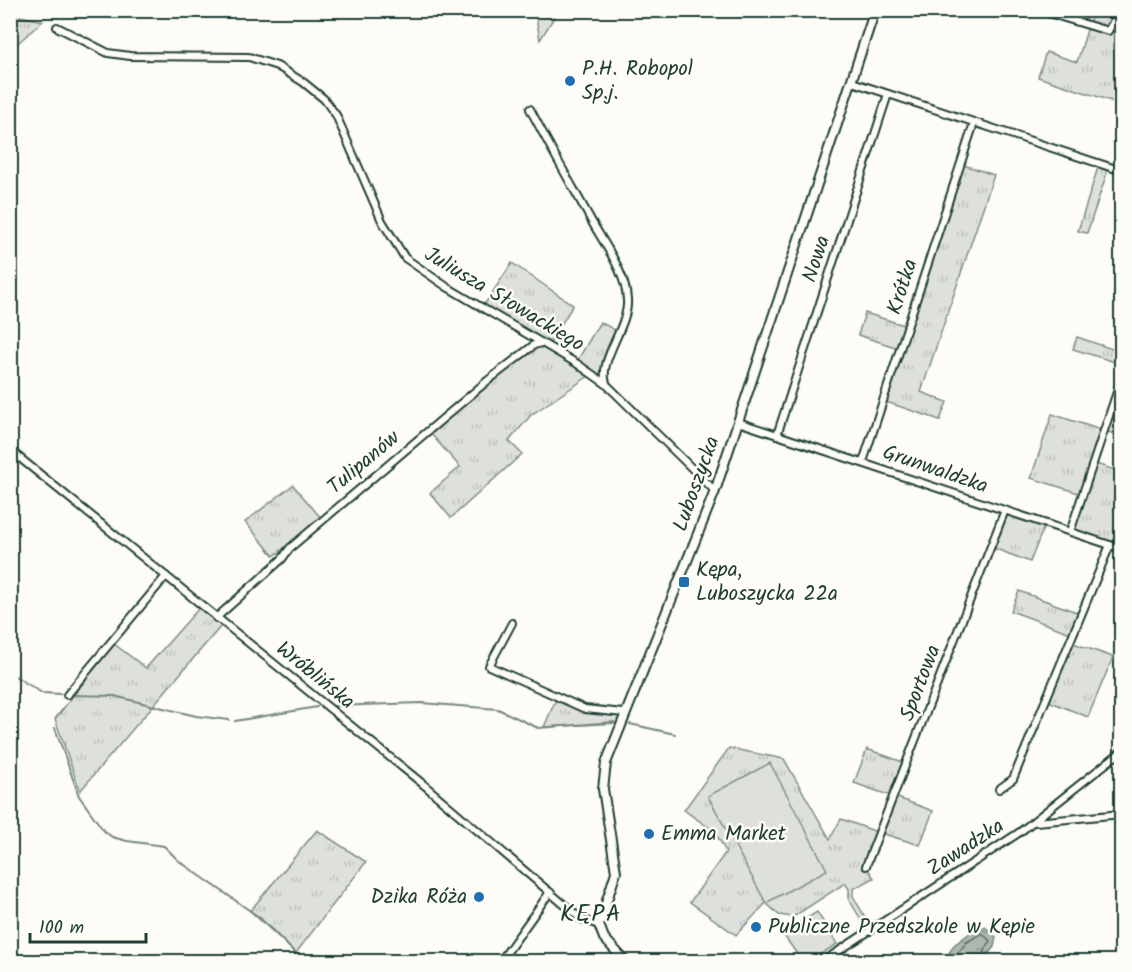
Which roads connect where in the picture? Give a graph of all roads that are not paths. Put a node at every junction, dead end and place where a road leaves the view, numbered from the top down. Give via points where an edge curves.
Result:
1 (875, 10) edge
2 (1038, 10) edge
3 (1120, 10) edge
4 (57, 27) dead end
5 (852, 82) junction
6 (888, 94) junction
7 (530, 109) dead end
8 (974, 123) junction
9 (1122, 171) edge
10 (542, 343) junction
11 (1122, 377) edge
12 (606, 384) junction
13 (738, 422) junction
14 (777, 435) junction
15 (10, 450) edge
16 (863, 462) junction
17 (716, 491) junction
18 (1005, 510) junction
19 (1070, 532) junction
20 (1110, 545) junction
21 (1122, 549) edge
22 (166, 576) junction
23 (216, 618) junction
24 (512, 623) dead end
25 (67, 695) dead end
26 (624, 713) junction
27 (1122, 751) edge
28 (999, 789) dead end
29 (1122, 814) edge
30 (1033, 822) junction
31 (866, 866) dead end
32 (550, 892) junction
33 (599, 925) junction
34 (500, 962) edge
35 (626, 962) edge
36 (822, 962) edge

1 - 5 street, Luboszycka
2 - 3 street via 1108,31
4 - 10 street, Juliusza Słowackiego via 108,53 249,57 277,66 303,82 336,115 382,221 405,258
5 - 6 street
5 - 13 street, Luboszycka
6 - 8 street
6 - 14 street, Nowa
7 - 12 street via 625,288 626,316 605,369
8 - 9 street
8 - 16 street, Krótka
10 - 12 street, Juliusza Słowackiego
10 - 23 street, Tulipanów via 486,382 290,548
11 - 19 street
12 - 17 street, Juliusza Słowackiego
13 - 14 street, Grunwaldzka
13 - 17 street, Luboszycka
14 - 16 street, Grunwaldzka
15 - 22 street, Wróblińska
16 - 18 street, Grunwaldzka
17 - 26 street, Luboszycka
18 - 19 street, Grunwaldzka
18 - 31 street, Sportowa
19 - 20 street, Grunwaldzka
20 - 21 street, Grunwaldzka
20 - 28 street via 1014,779
22 - 23 street, Wróblińska
22 - 25 street
23 - 32 street, Wróblińska
24 - 26 street via 489,666 585,709
26 - 33 street, Luboszycka via 603,779 616,872
27 - 30 street, Zawadzka
29 - 30 street
30 - 36 street, Zawadzka
32 - 33 street, Wróblińska via 581,919
32 - 34 street
33 - 35 street via 604,938

